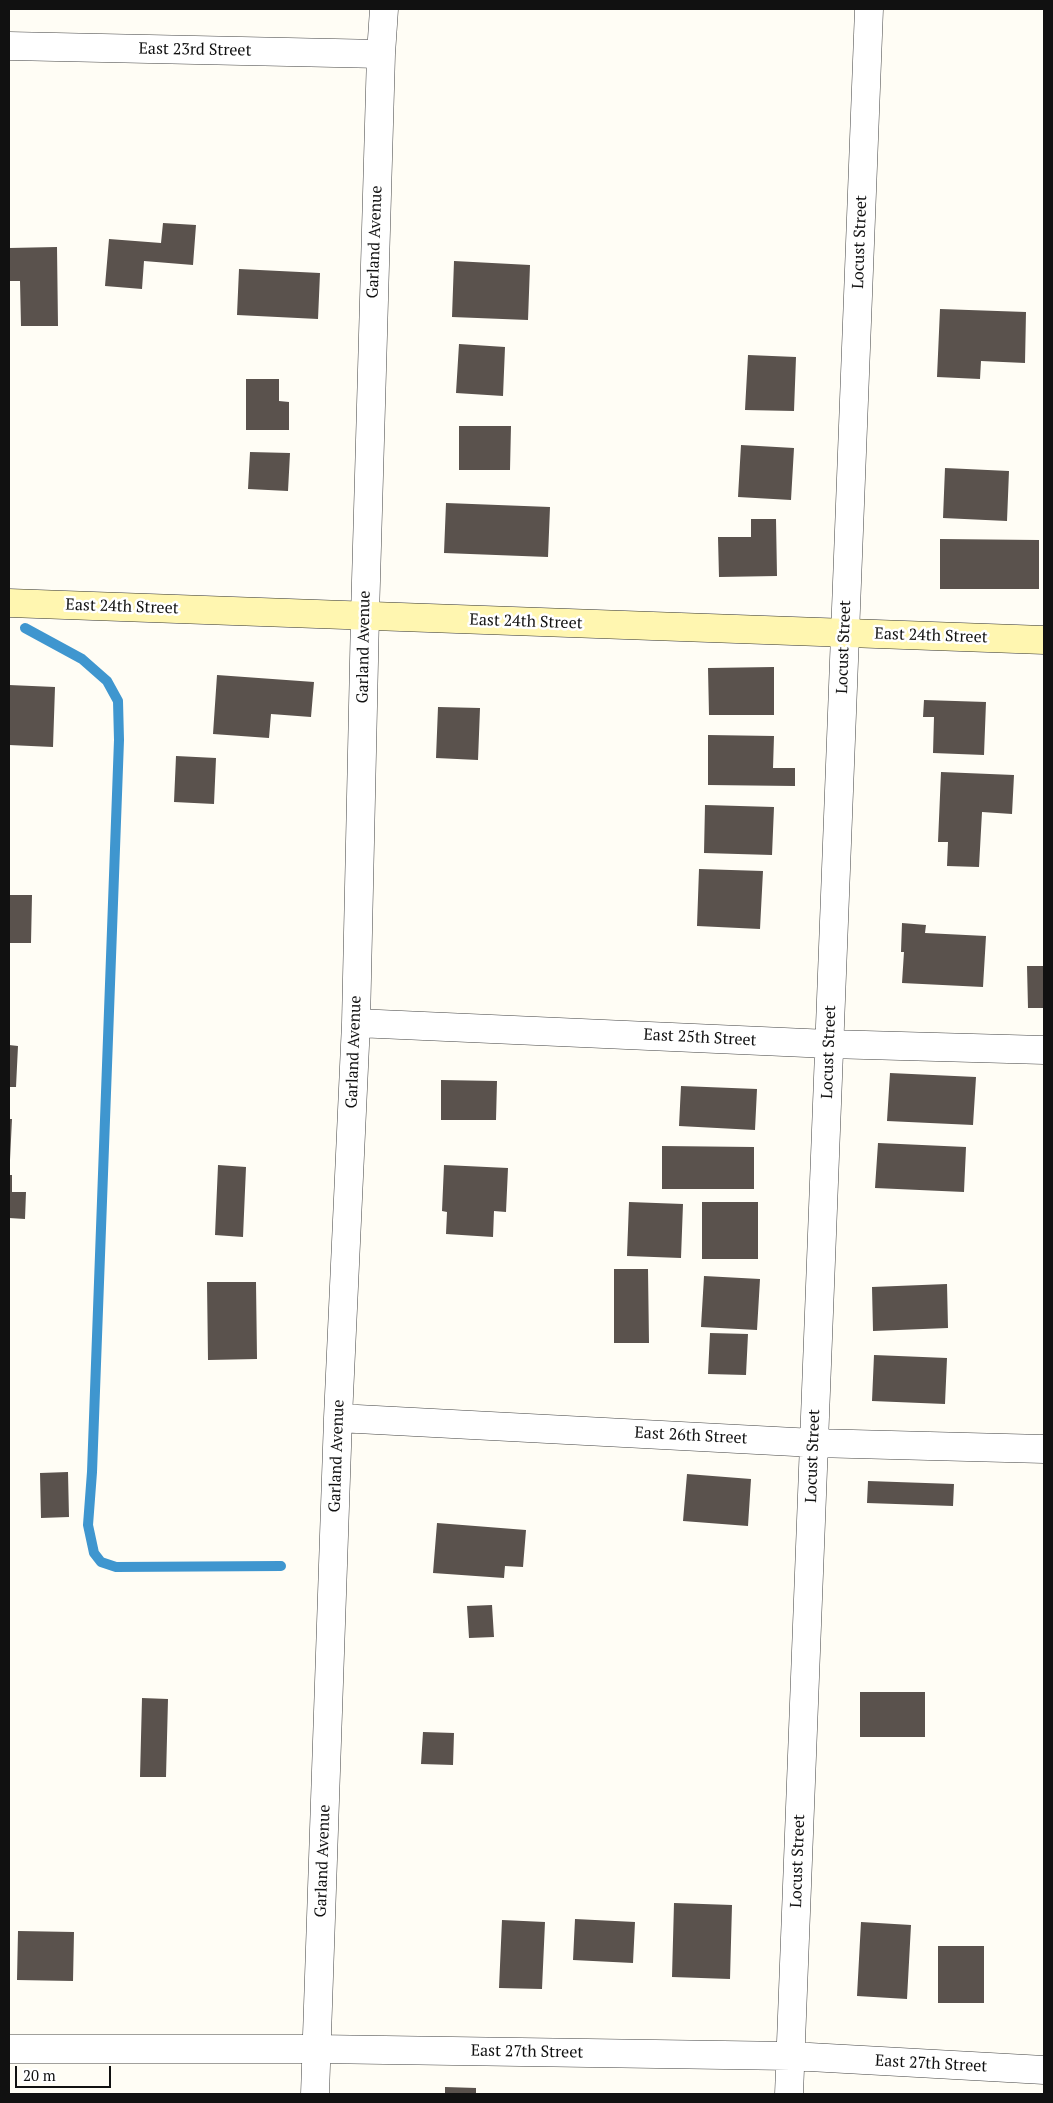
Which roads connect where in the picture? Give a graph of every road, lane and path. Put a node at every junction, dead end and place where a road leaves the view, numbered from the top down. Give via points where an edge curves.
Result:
1 (384, 9) edge
2 (869, 9) edge
3 (9, 46) edge
4 (381, 54) junction
5 (9, 603) edge
6 (364, 616) junction
7 (845, 633) junction
8 (1044, 640) edge
9 (356, 1022) junction
10 (829, 1044) junction
11 (1044, 1050) edge
12 (338, 1418) junction
13 (814, 1443) junction
14 (1044, 1449) edge
15 (9, 2049) edge
16 (317, 2049) junction
17 (791, 2056) junction
18 (1044, 2070) edge
19 (316, 2094) edge
20 (789, 2094) edge

1 - 4 street, Garland Avenue
2 - 7 street, Locust Street
3 - 4 street, East 23rd Street
4 - 6 street, Garland Avenue
5 - 6 main road, East 24th Street
6 - 7 main road, East 24th Street
6 - 9 street, Garland Avenue
7 - 8 main road, East 24th Street
7 - 10 street, Locust Street
9 - 10 street, East 25th Street
9 - 12 street, Garland Avenue
10 - 11 street, East 25th Street
10 - 13 street, Locust Street
12 - 13 street, East 26th Street
12 - 16 street, Garland Avenue
13 - 14 street, East 26th Street
13 - 17 street, Locust Street
15 - 16 street, East 27th Street
16 - 17 street, East 27th Street
16 - 19 street, Garland Avenue
17 - 18 street, East 27th Street
17 - 20 street, Locust Street

